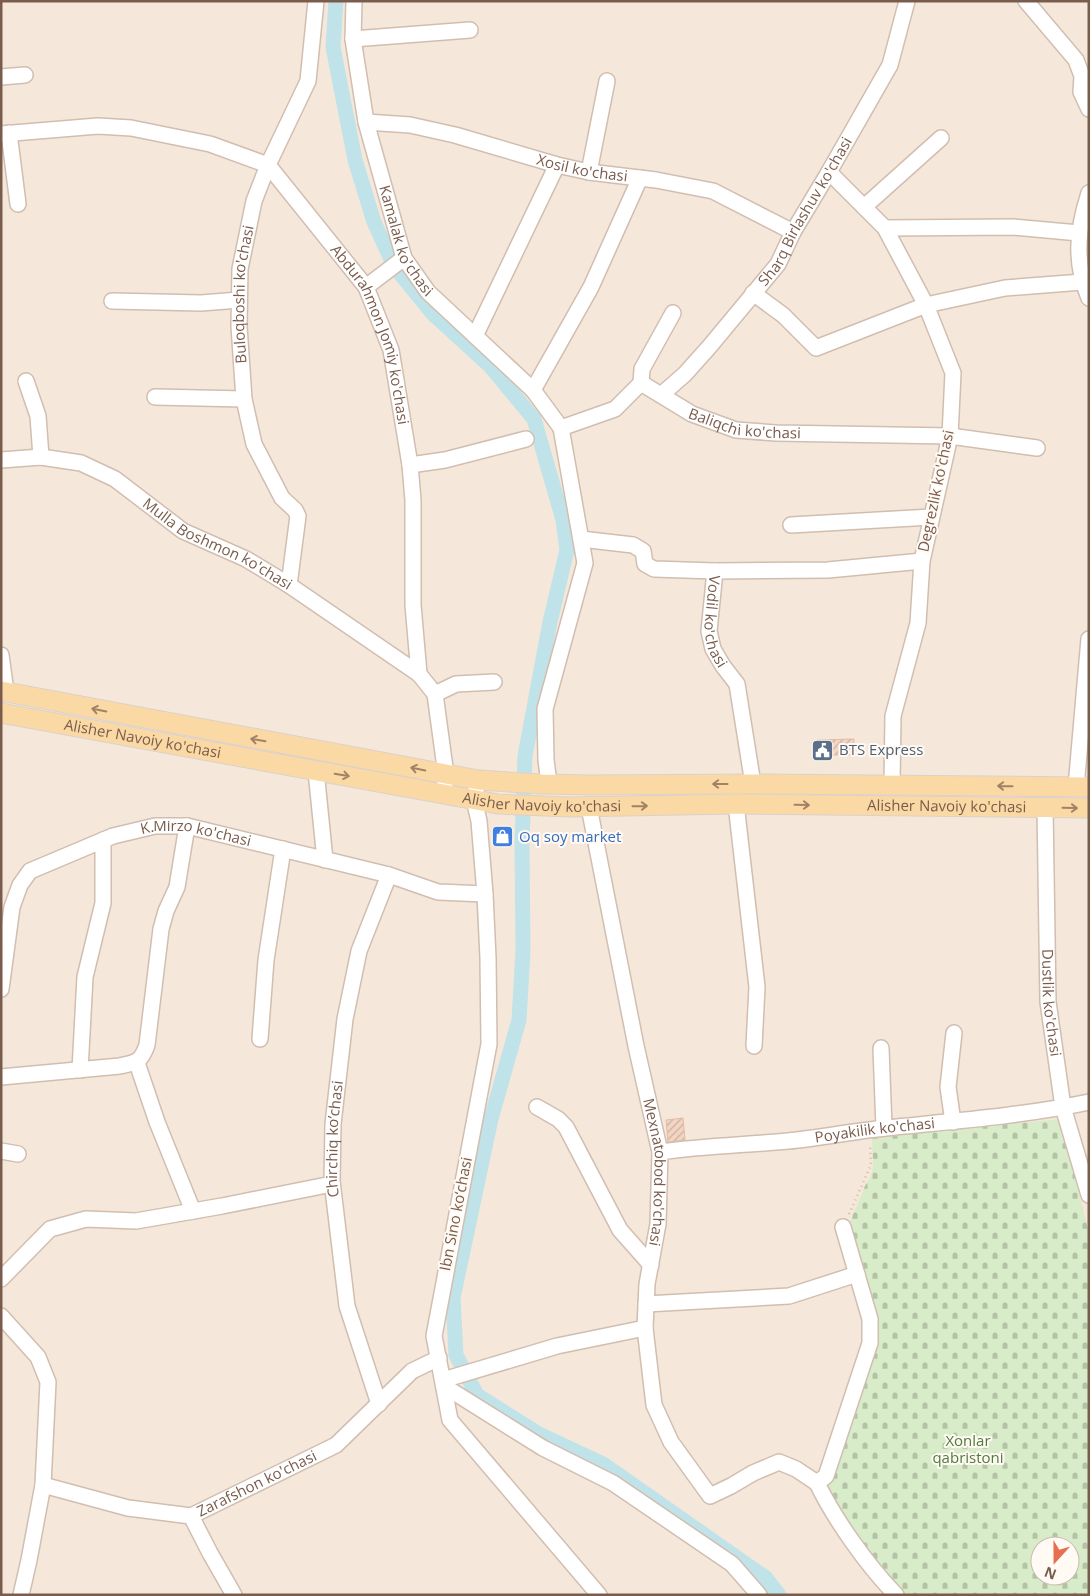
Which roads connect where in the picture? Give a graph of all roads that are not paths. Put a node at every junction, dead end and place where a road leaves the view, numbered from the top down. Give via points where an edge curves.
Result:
1 (316, 1) edge
2 (354, 1) edge
3 (907, 1) edge
4 (1026, 1) edge
5 (470, 30) dead end
6 (353, 40) junction
7 (24, 75) dead end
8 (1, 77) edge
9 (607, 81) dead end
10 (1089, 109) edge
11 (366, 122) junction
12 (5, 133) edge
13 (942, 138) dead end
14 (268, 165) junction
15 (557, 165) junction
16 (589, 172) junction
17 (829, 172) junction
18 (640, 178) junction
19 (1088, 196) edge
20 (18, 204) dead end
21 (864, 207) junction
22 (885, 228) junction
23 (793, 232) junction
24 (1079, 233) junction
25 (404, 258) junction
26 (1082, 282) junction
27 (366, 287) junction
28 (753, 293) junction
29 (1089, 298) edge
30 (239, 300) junction
31 (112, 301) dead end
32 (926, 305) junction
33 (673, 312) dead end
34 (475, 336) junction
35 (26, 381) dead end
36 (641, 383) junction
37 (534, 390) junction
38 (661, 395) junction
39 (156, 397) dead end
40 (244, 399) junction
41 (561, 428) junction
42 (950, 436) junction
43 (526, 438) dead end
44 (1037, 448) dead end
45 (40, 457) junction
46 (1, 460) edge
47 (410, 464) junction
48 (931, 517) junction
49 (791, 525) dead end
50 (580, 539) junction
51 (922, 561) junction
52 (715, 571) junction
53 (289, 585) junction
54 (1089, 639) edge
55 (1, 655) edge
56 (419, 674) junction
57 (494, 682) dead end
58 (4, 692) edge
59 (434, 694) junction
60 (1, 713) edge
61 (316, 771) junction
62 (446, 775) junction
63 (478, 780) junction
64 (545, 784) junction
65 (752, 784) junction
66 (892, 785) junction
67 (1083, 787) edge
68 (444, 795) junction
69 (474, 800) junction
70 (736, 804) junction
71 (589, 807) junction
72 (1045, 807) junction
73 (1089, 808) edge
74 (187, 826) junction
75 (103, 840) junction
76 (282, 849) junction
77 (325, 860) junction
78 (389, 875) junction
79 (485, 894) junction
80 (1, 990) edge
81 (954, 1033) dead end
82 (260, 1039) dead end
83 (754, 1046) dead end
84 (881, 1048) dead end
85 (137, 1063) junction
86 (80, 1070) junction
87 (1, 1078) edge
88 (1089, 1102) edge
89 (538, 1107) dead end
90 (1063, 1108) junction
91 (953, 1122) junction
92 (877, 1129) junction
93 (1, 1151) edge
94 (660, 1152) junction
95 (18, 1154) dead end
96 (332, 1184) junction
97 (1089, 1194) edge
98 (193, 1211) junction
99 (843, 1227) road end
100 (651, 1265) junction
101 (857, 1274) junction
102 (1, 1279) edge
103 (646, 1304) junction
104 (1, 1316) edge
105 (645, 1328) junction
106 (439, 1358) junction
107 (444, 1382) junction
108 (379, 1404) junction
109 (817, 1482) junction
110 (43, 1486) junction
111 (191, 1516) junction
112 (21, 1595) edge
113 (234, 1595) edge
114 (599, 1595) edge
115 (760, 1595) edge
116 (896, 1595) edge

1 - 14 street, Buloqboshi ko'chasi via 308,81
2 - 6 street, Kamalak ko'chasi
3 - 17 street, Sharq Birlashuv ko'chasi via 890,65
4 - 10 street via 1076,60 1082,76 1081,92
5 - 6 street
6 - 11 street, Kamalak ko'chasi
7 - 8 street
9 - 16 street
11 - 15 street, Xosil ko'chasi via 410,125
11 - 25 street, Kamalak ko'chasi
12 - 14 street via 98,126 131,128 210,144
12 - 20 street
13 - 21 street
14 - 27 street, Abdurahmon Jomiy ko'chasi
14 - 30 street, Buloqboshi ko'chasi via 254,201 240,269
15 - 16 street, Xosil ko'chasi
15 - 34 street
16 - 18 street, Xosil ko'chasi
17 - 21 street, Degrezlik ko'chasi
17 - 23 street, Sharq Birlashuv ko'chasi
18 - 23 street, Xosil ko'chasi via 713,191
18 - 37 street via 591,287
19 - 24 street
21 - 22 street, Degrezlik ko'chasi
22 - 24 street via 1013,227
22 - 32 street, Degrezlik ko'chasi
23 - 28 street, Sharq Birlashuv ko'chasi via 778,264
24 - 26 street
25 - 27 street
25 - 34 street, Kamalak ko'chasi via 428,292
26 - 29 street
26 - 32 street via 1005,288
27 - 47 street, Abdurahmon Jomiy ko'chasi via 391,350
28 - 32 street via 783,315 816,348
28 - 38 street, Sharq Birlashuv ko'chasi via 685,374
30 - 31 street via 201,303
30 - 40 street, Buloqboshi ko'chasi
32 - 42 street, Degrezlik ko'chasi via 953,373
33 - 36 street via 642,369
34 - 37 street, Kamalak ko'chasi
35 - 45 street via 38,416
36 - 38 street, Baliqchi ko'chasi
36 - 41 street via 615,409
37 - 41 street, Kamalak ko'chasi
38 - 42 street, Baliqchi ko'chasi via 692,414 736,430
39 - 40 street
40 - 53 street, Buloqboshi ko'chasi via 254,444 282,498 298,516
41 - 50 street
42 - 44 street, Baliqchi ko'chasi
42 - 48 street, Degrezlik ko'chasi
43 - 47 street via 445,460
45 - 46 street, Mulla Boshmon ko'chasi
45 - 53 street, Mulla Boshmon ko'chasi via 81,463 116,479 183,531 246,559
47 - 56 street, Abdurahmon Jomiy ko'chasi via 413,605
48 - 49 street
48 - 51 street, Degrezlik ko'chasi
50 - 52 street, Vodil ko'chasi via 633,545 643,551 645,564 654,569
50 - 64 street via 585,563 545,709
51 - 52 street via 828,570
51 - 66 street, Degrezlik ko'chasi via 918,623 893,716
52 - 65 street, Vodil ko'chasi via 709,631 713,649 737,684
53 - 56 street, Mulla Boshmon ko'chasi
54 - 67 street
55 - 58 street
56 - 59 street
57 - 59 street via 456,684
62 -> 58 main road, Alisher Navoiy ko'chasi
59 - 62 street
60 - 61 main road, Alisher Navoiy ko'chasi
61 -> 68 main road, Alisher Navoiy ko'chasi
61 - 77 street
62 - 63 main road, Alisher Navoiy ko'chasi
62 - 68 street
63 - 64 main road, Alisher Navoiy ko'chasi
63 - 69 street, Ibn Sino ko‘chasi
65 -> 64 main road, Alisher Navoiy ko'chasi
65 - 66 main road, Alisher Navoiy ko'chasi
67 -> 66 main road, Alisher Navoiy ko'chasi
68 - 69 main road, Alisher Navoiy ko'chasi
69 - 71 main road, Alisher Navoiy ko'chasi via 498,804
69 - 79 street, Ibn Sino ko‘chasi via 479,821
71 -> 70 main road, Alisher Navoiy ko'chasi
70 -> 72 main road, Alisher Navoiy ko'chasi
70 - 83 street via 757,987
71 - 94 street, Mexnatobod ko'chasi
72 -> 73 main road, Alisher Navoiy ko'chasi
72 - 90 street, Dustlik ko'chasi via 1048,1002
74 - 75 street, K.Mirzo ko'chasi via 155,826
74 - 76 street, K.Mirzo ko'chasi
74 - 85 street via 177,887 161,929 147,1045
75 - 80 street, K.Mirzo ko'chasi via 30,871 20,885 12,907
75 - 86 street via 102,903 85,977
76 - 77 street, K.Mirzo ko'chasi
76 - 82 street via 266,960
77 - 78 street, K.Mirzo ko'chasi
78 - 79 street, K.Mirzo ko'chasi via 438,892
78 - 96 street, Chirchiq ko’chasi via 359,951 345,1020 333,1124
79 - 106 street, Ibn Sino ko‘chasi via 489,1044 434,1336
81 - 91 street via 948,1087
84 - 92 street
85 - 86 street
85 - 98 street
86 - 87 street
88 - 90 street, Poyakilik ko'chasi
89 - 100 street via 566,1127 620,1230
90 - 91 street, Poyakilik ko'chasi
90 - 97 street, Dustlik ko'chasi
91 - 92 street, Poyakilik ko'chasi
92 - 94 street, Poyakilik ko'chasi via 807,1140
93 - 95 street
94 - 100 street, Mexnatobod ko'chasi via 658,1224
96 - 98 street
96 - 108 street, Chirchiq ko’chasi via 346,1306
98 - 102 street via 136,1221 86,1219 50,1229
99 - 101 street
100 - 103 street, Mexnatobod ko'chasi
101 - 103 street via 789,1296
101 - 109 street via 870,1319 870,1343 826,1476
103 - 105 street, Mexnatobod ko'chasi
104 - 110 street via 38,1357 48,1382
105 - 107 street via 556,1346
105 - 109 street, Mexnatobod ko'chasi via 654,1405 671,1442 710,1496 779,1462
106 - 107 street, Ibn Sino ko‘chasi
106 - 108 street, Zarafshon ko'chasi via 412,1371
107 - 114 street, Ibn Sino ko‘chasi via 450,1420
107 - 115 street via 543,1448 613,1483 732,1564
108 - 111 street, Zarafshon ko'chasi via 336,1445
109 - 116 street via 828,1504 880,1578
110 - 111 street, Zarafshon ko'chasi via 128,1508
110 - 112 street
111 - 113 street

